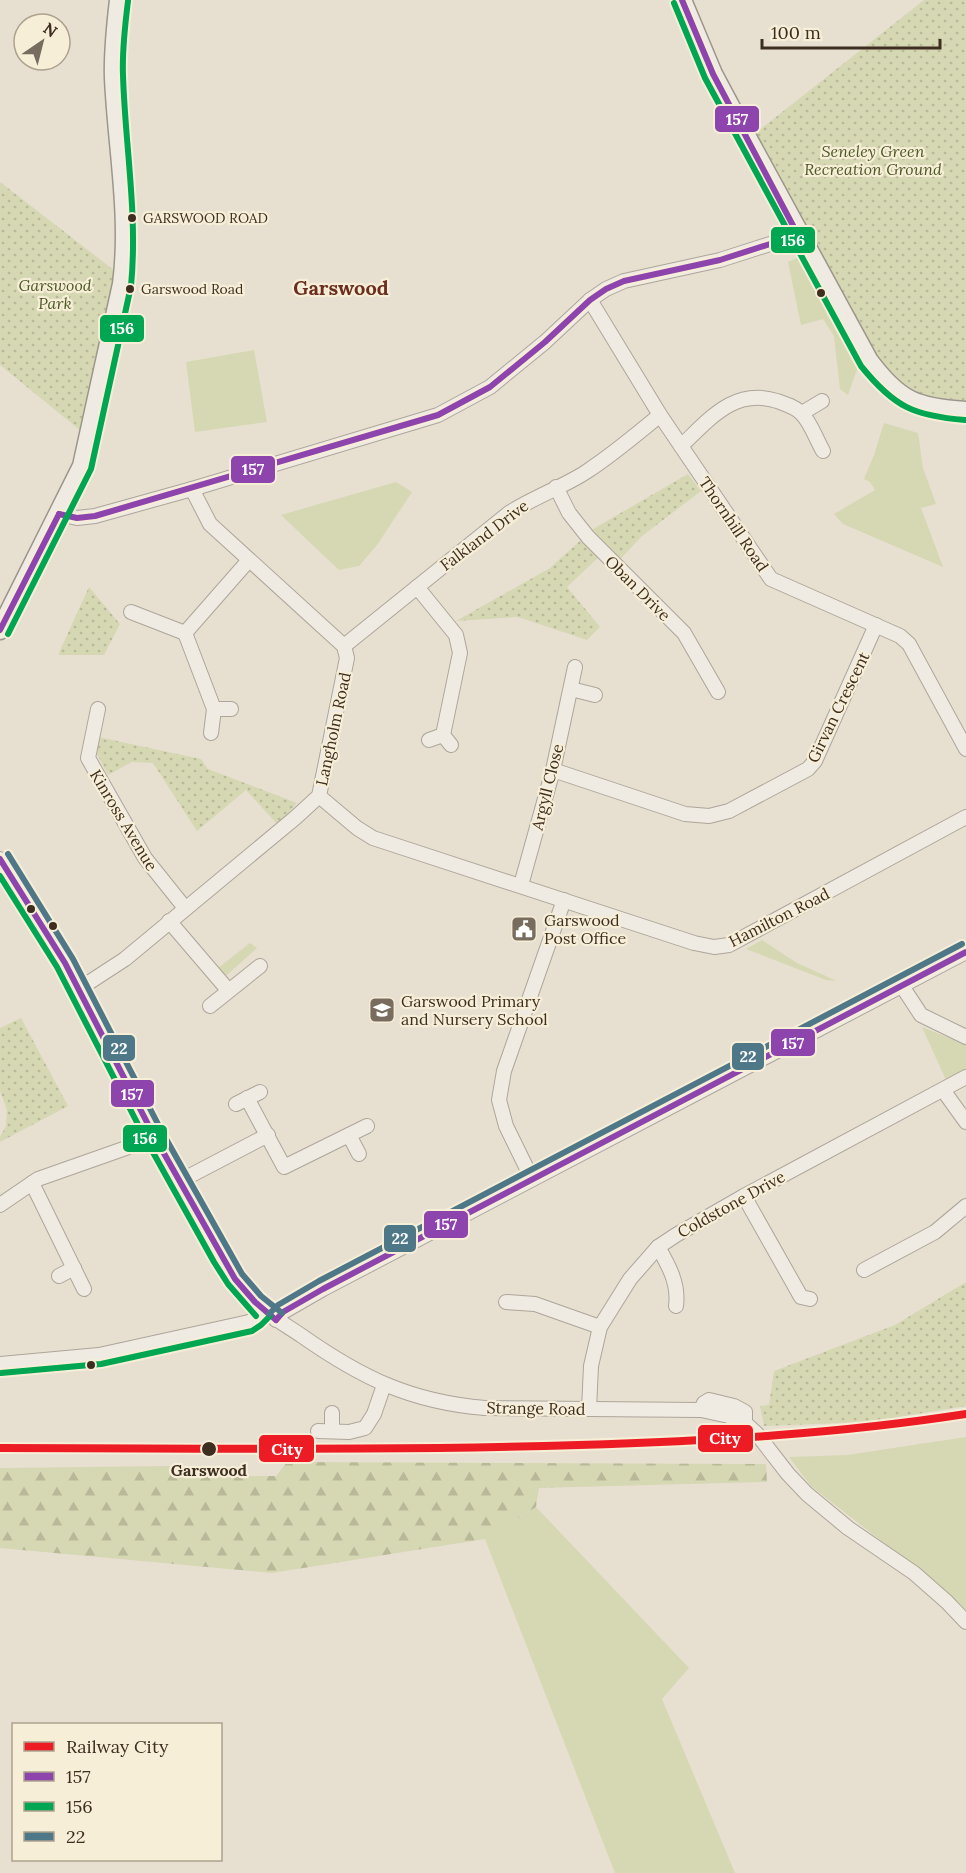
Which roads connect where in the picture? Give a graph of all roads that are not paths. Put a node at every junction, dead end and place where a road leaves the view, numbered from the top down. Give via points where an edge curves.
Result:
1 (118, 0) edge
2 (682, 0) edge
3 (798, 234) junction
4 (590, 300) junction
5 (822, 401) dead end
6 (966, 411) edge
7 (802, 413) junction
8 (660, 416) junction
9 (681, 446) junction
10 (823, 451) dead end
11 (556, 487) junction
12 (192, 489) junction
13 (59, 514) junction
14 (249, 560) junction
15 (417, 587) junction
16 (133, 612) dead end
17 (876, 626) junction
18 (0, 630) edge
19 (185, 633) junction
20 (344, 646) junction
21 (575, 667) dead end
22 (571, 688) junction
23 (718, 692) dead end
24 (595, 695) dead end
25 (98, 709) dead end
26 (214, 709) junction
27 (231, 709) dead end
28 (211, 733) dead end
29 (441, 740) dead end
30 (966, 748) edge
31 (88, 758) junction
32 (553, 770) junction
33 (84, 778) dead end
34 (319, 796) junction
35 (966, 817) edge
36 (0, 859) edge
37 (522, 885) junction
38 (564, 900) junction
39 (185, 908) junction
40 (169, 921) junction
41 (966, 952) edge
42 (260, 966) dead end
43 (902, 986) junction
44 (79, 989) junction
45 (228, 990) junction
46 (210, 1006) dead end
47 (966, 1037) edge
48 (966, 1077) edge
49 (943, 1090) junction
50 (248, 1098) dead end
51 (966, 1122) edge
52 (367, 1126) dead end
53 (153, 1134) junction
54 (267, 1135) junction
55 (349, 1135) junction
56 (359, 1155) dead end
57 (532, 1179) junction
58 (180, 1181) junction
59 (32, 1183) junction
60 (744, 1196) junction
61 (0, 1205) edge
62 (966, 1206) edge
63 (658, 1248) junction
64 (870, 1262) dead end
65 (74, 1268) junction
66 (59, 1276) dead end
67 (84, 1289) dead end
68 (680, 1300) dead end
69 (803, 1300) dead end
70 (506, 1302) dead end
71 (263, 1310) junction
72 (276, 1320) junction
73 (600, 1326) junction
74 (0, 1364) edge
75 (379, 1383) junction
76 (589, 1409) junction
77 (332, 1413) dead end
78 (966, 1623) edge

1 - 13 street via 114,78 125,265 82,465
2 - 3 street via 713,74
3 - 4 street via 720,260 624,281
3 - 6 street via 868,361 887,384 904,398 923,405
4 - 8 street, Thornhill Road
4 - 12 street via 490,387 438,415
5 - 7 street
7 - 9 street via 771,399 744,399 730,403
7 - 10 street
8 - 9 street, Thornhill Road
8 - 11 street, Falkland Drive via 585,473
9 - 17 street, Thornhill Road via 771,579
11 - 15 street, Falkland Drive via 509,513
11 - 23 street, Oban Drive via 569,513 588,537 684,633
12 - 13 street via 95,516
12 - 14 street via 210,524
13 - 18 street
14 - 19 street
14 - 20 street
15 - 20 street, Falkland Drive
15 - 29 street via 456,635 460,653
16 - 19 street
17 - 30 street, Thornhill Road via 909,644
17 - 32 street, Girvan Crescent via 815,761 808,769 729,810 709,816 686,814
19 - 26 street
20 - 34 street, Langholm Road via 347,658
21 - 22 street, Argyll Close
22 - 24 street
22 - 32 street, Argyll Close
25 - 31 street, Kinross Avenue
26 - 27 street
26 - 28 street
31 - 33 street, Kinross Avenue
31 - 39 street, Kinross Avenue via 145,858
32 - 37 street, Argyll Close
34 - 37 street, Hamilton Road via 373,838
34 - 39 street, Langholm Road
35 - 38 street, Hamilton Road via 729,945 694,943
36 - 44 street, Strange Road
37 - 38 street, Hamilton Road
38 - 57 street via 504,1071 499,1100 506,1126
39 - 40 street, Langholm Road
40 - 44 street, Langholm Road via 125,959
40 - 45 street
41 - 43 street
42 - 45 street
43 - 47 street via 921,1015
43 - 57 street
44 - 53 street, Strange Road
45 - 46 street
48 - 49 street, Coldstone Drive
49 - 51 street
49 - 60 street, Coldstone Drive
50 - 54 street
52 - 55 street
53 - 58 street, Strange Road
53 - 59 street
54 - 55 street via 284,1167
54 - 58 street
55 - 56 street
57 - 72 street via 323,1289
58 - 71 street, Strange Road via 235,1279
59 - 61 street
59 - 65 street
60 - 63 street, Coldstone Drive
60 - 69 street
62 - 64 street via 935,1232
63 - 68 street
63 - 73 street, Coldstone Drive via 630,1279
65 - 66 street
65 - 67 street
70 - 73 street via 530,1299
71 - 72 street, Strange Road
71 - 74 street via 249,1322 99,1355
72 - 75 street, Strange Road
73 - 76 street, Coldstone Drive via 591,1366
75 - 76 street, Strange Road via 452,1405
75 - 77 street via 374,1414 365,1428 325,1431
76 - 78 street, Strange Road via 701,1410 745,1423 807,1494 914,1573

